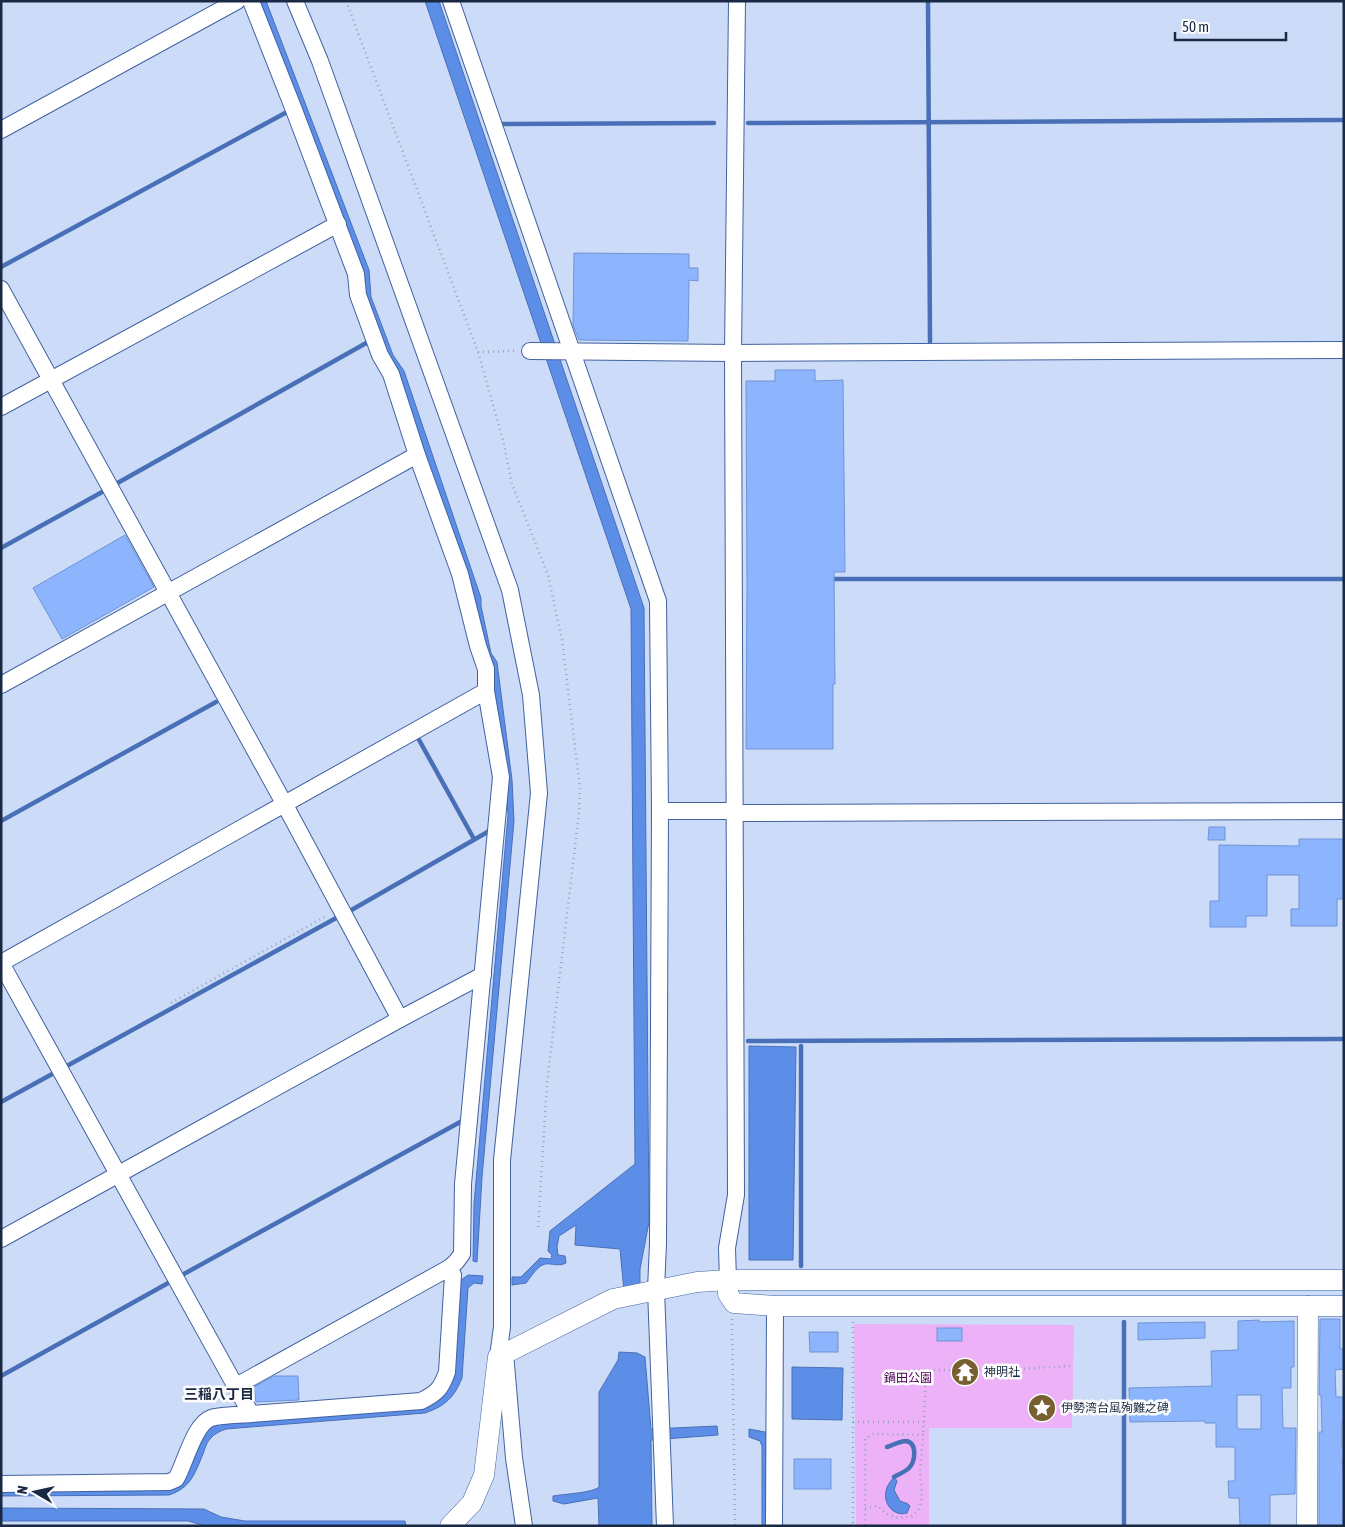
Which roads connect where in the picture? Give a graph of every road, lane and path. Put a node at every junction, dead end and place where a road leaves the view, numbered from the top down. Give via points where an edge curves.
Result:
1 (237, 1) edge
2 (251, 1) edge
3 (295, 1) edge
4 (451, 1) edge
5 (737, 1) edge
6 (1, 130) edge
7 (338, 224) junction
8 (1, 290) edge
9 (1344, 350) edge
10 (530, 351) joint
11 (478, 352) dead end
12 (573, 352) junction
13 (733, 353) junction
14 (51, 380) junction
15 (1, 407) edge
16 (418, 455) junction
17 (168, 594) junction
18 (1, 685) edge
19 (486, 691) junction
20 (285, 805) junction
21 (660, 811) junction
22 (1344, 811) edge
23 (734, 812) junction
24 (340, 908) junction
25 (1, 963) edge
26 (483, 975) junction
27 (171, 1003) dead end
28 (400, 1019) junction
29 (118, 1174) junction
30 (1, 1238) edge
31 (449, 1268) junction
32 (728, 1280) junction
33 (1344, 1280) edge
34 (651, 1291) junction
35 (734, 1302) junction
36 (775, 1306) junction
37 (1308, 1306) junction
38 (1344, 1306) edge
39 (853, 1322) dead end
40 (501, 1355) junction
41 (1071, 1366) dead end
42 (914, 1370) dead end
43 (926, 1370) junction
44 (236, 1386) junction
45 (251, 1414) junction
46 (853, 1422) junction
47 (924, 1422) junction
48 (923, 1435) junction
49 (1, 1484) edge
50 (864, 1508) junction
51 (450, 1526) edge
52 (524, 1526) edge
53 (665, 1526) edge
54 (735, 1526) edge
55 (774, 1526) edge
56 (853, 1526) edge
57 (864, 1526) edge
58 (1307, 1526) edge

1 - 6 street
2 - 7 street
3 - 40 street via 320,61 510,590 531,695 539,793 502,1160
4 - 12 street
5 - 13 street
7 - 14 street
7 - 16 street via 356,274 358,295 380,355 391,374
8 - 14 street
9 - 13 street
10 - 11 path
10 - 12 street
12 - 13 street
12 - 21 street via 658,601
13 - 23 street
14 - 15 street
14 - 17 street
16 - 17 street
16 - 19 street via 460,574 486,669
17 - 18 street
17 - 20 street
19 - 20 street
19 - 26 street via 501,777
20 - 24 street
20 - 25 street
21 - 23 street
21 - 34 street via 658,1234
22 - 23 street
23 - 32 street via 736,1195 728,1248
24 - 27 path
24 - 28 street
25 - 29 street
26 - 28 street
26 - 31 street via 463,1184 462,1254
28 - 29 street
29 - 30 street
29 - 44 street
31 - 44 street
31 - 45 street via 453,1276 447,1372 442,1386 434,1395 420,1401
32 - 33 street
32 - 34 street
32 - 35 street via 728,1294
34 - 40 street via 613,1299
34 - 53 street
35 - 36 street
35 - 54 path via 731,1324
36 - 37 street
36 - 55 street
37 - 38 street
37 - 58 street
39 - 46 path
40 - 51 street via 484,1475 472,1503
40 - 52 street
41 - 43 path
42 - 43 path
43 - 47 path
44 - 45 street
45 - 49 street via 210,1418 200,1427 176,1479 169,1482
46 - 47 path
46 - 56 path
47 - 48 path
48 - 50 path via 873,1434 867,1437 864,1443
48 - 50 path via 922,1498 918,1510 912,1516 898,1518 877,1506
50 - 57 path

